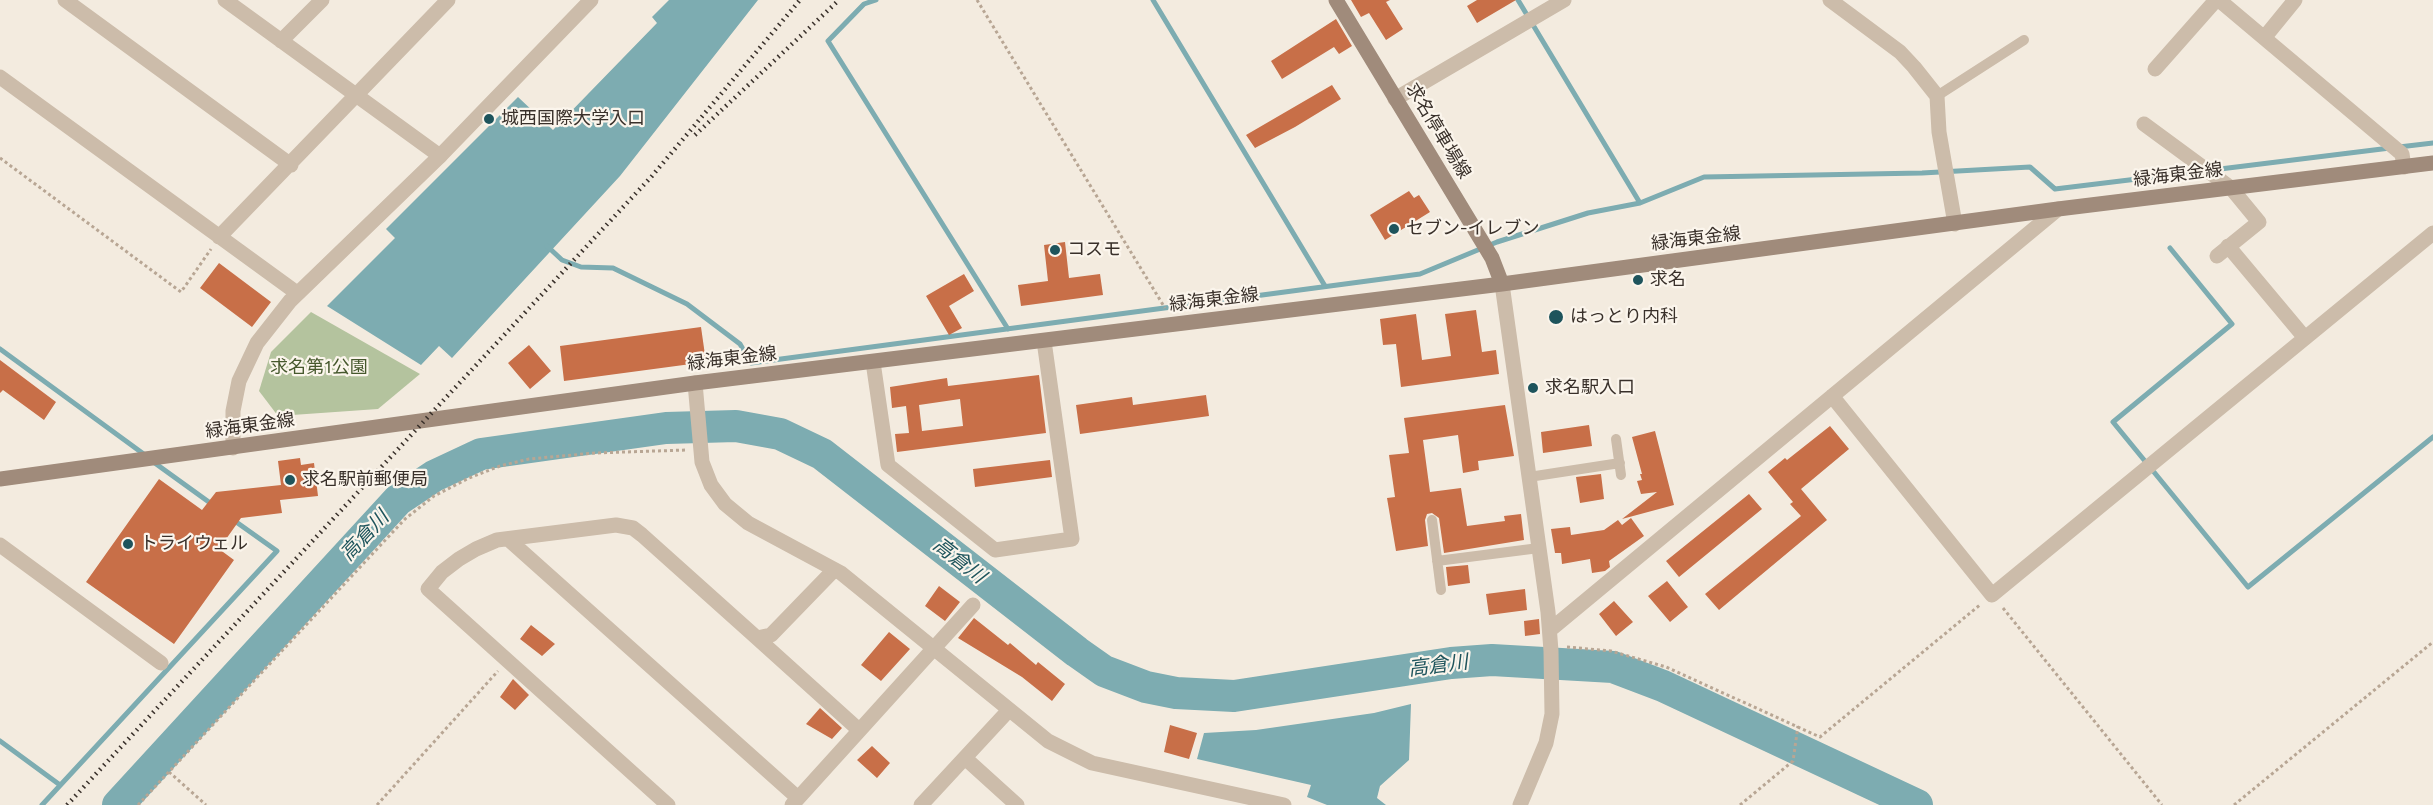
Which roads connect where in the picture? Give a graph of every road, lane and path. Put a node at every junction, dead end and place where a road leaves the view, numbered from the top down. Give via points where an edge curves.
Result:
1 (65, 0) edge
2 (225, 0) edge
3 (322, 0) edge
4 (448, 0) edge
5 (591, 0) edge
6 (977, 0) edge
7 (1336, 0) edge
8 (1564, 0) edge
9 (1830, 0) edge
10 (2217, 0) edge
11 (2295, 0) edge
12 (2264, 38) junction
13 (2024, 40) dead end
14 (281, 41) junction
15 (2155, 69) dead end
16 (0, 77) edge
17 (357, 96) junction
18 (1936, 96) junction
19 (1395, 99) junction
20 (2144, 124) dead end
21 (440, 156) junction
22 (0, 158) edge
23 (2433, 163) edge
24 (291, 165) junction
25 (2404, 167) junction
26 (2231, 188) junction
27 (2058, 209) junction
28 (1955, 224) junction
29 (2433, 233) edge
30 (219, 237) junction
31 (1502, 284) junction
32 (297, 293) junction
33 (1175, 325) junction
34 (2305, 338) junction
35 (1044, 341) junction
36 (873, 362) junction
37 (695, 383) junction
38 (1832, 396) junction
39 (1616, 439) dead end
40 (701, 447) junction
41 (233, 448) junction
42 (1529, 477) junction
43 (0, 479) edge
44 (1432, 520) dead end
45 (508, 539) junction
46 (0, 545) edge
47 (1539, 548) junction
48 (1437, 561) junction
49 (834, 570) junction
50 (1441, 590) dead end
51 (1992, 595) junction
52 (973, 605) dead end
53 (757, 638) junction
54 (1551, 642) junction
55 (2433, 642) edge
56 (933, 648) junction
57 (507, 661) junction
58 (161, 663) dead end
59 (1009, 710) junction
60 (1798, 726) junction
61 (860, 730) junction
62 (964, 758) junction
63 (168, 772) junction
64 (795, 802) edge
65 (138, 805) edge
66 (206, 805) edge
67 (377, 805) edge
68 (668, 805) edge
69 (921, 805) edge
70 (1017, 805) edge
71 (1284, 805) edge
72 (1520, 805) edge
73 (1740, 805) edge
74 (2162, 805) edge
75 (2234, 805) edge

1 - 24 street
2 - 14 street
3 - 14 street
4 - 17 street
5 - 21 street
6 - 33 path
7 - 19 main road, 求名停車場線
8 - 19 street
9 - 18 street via 1900,52
10 - 12 street
10 - 15 street
11 - 12 street
12 - 25 street via 2402,154
13 - 18 lane
14 - 17 street
16 - 30 street
17 - 21 street
17 - 24 street
18 - 28 street
19 - 31 main road, 求名停車場線 via 1492,258
20 - 26 street
21 - 32 street
22 - 30 path via 181,292
23 - 25 main road, 緑海東金線
24 - 30 street
25 - 26 main road, 緑海東金線
26 - 27 main road, 緑海東金線
26 - 34 street via 2259,222 2223,251
27 - 28 main road, 緑海東金線
27 - 38 street
28 - 31 main road, 緑海東金線
29 - 34 street
30 - 32 street
31 - 33 main road, 緑海東金線
31 - 42 street
32 - 41 street via 256,343 239,381 233,411
33 - 35 main road, 緑海東金線
34 - 51 street
35 - 36 main road, 緑海東金線
35 - 36 street via 1072,539 995,550 888,465
36 - 37 main road, 緑海東金線
37 - 40 street
37 - 41 main road, 緑海東金線
38 - 51 street
38 - 54 street
39 - 42 lane via 1620,469
40 - 49 street via 711,485 725,504 748,523
40 - 63 path via 529,459 469,478 434,496 405,519
41 - 43 main road, 緑海東金線
42 - 47 street
44 - 48 lane
45 - 53 street via 616,525 633,528
45 - 57 street via 459,559 428,589
45 - 64 street
46 - 58 street
47 - 48 lane
47 - 54 street
48 - 50 lane
49 - 53 street via 771,635
49 - 56 street
51 - 60 path via 1820,737
51 - 74 path
52 - 56 street
53 - 61 street
54 - 60 path via 1611,651 1666,667
54 - 72 street via 1552,714 1546,743
55 - 75 path
56 - 59 street
56 - 61 street
57 - 67 path
57 - 68 street
59 - 62 street
59 - 71 street via 1048,741 1092,763
60 - 73 path via 1793,761
61 - 64 street
62 - 69 street
62 - 70 street
63 - 65 path
63 - 66 path

